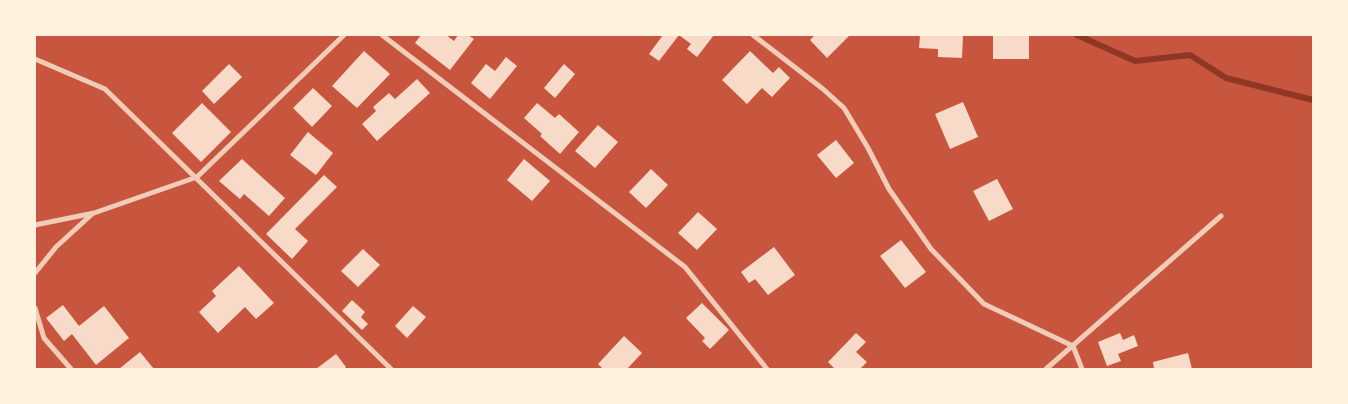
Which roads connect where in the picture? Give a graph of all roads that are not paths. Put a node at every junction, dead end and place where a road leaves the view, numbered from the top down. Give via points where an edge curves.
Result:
1 (344, 35) edge
2 (753, 35) edge
3 (384, 36) edge
4 (35, 60) edge
5 (196, 177) junction
6 (94, 213) junction
7 (1221, 216) dead end
8 (35, 225) edge
9 (35, 273) edge
10 (35, 308) edge
11 (1073, 346) junction
12 (71, 369) edge
13 (391, 369) edge
14 (767, 369) edge
15 (1046, 369) edge
16 (1082, 369) edge

1 - 5 street
2 - 11 street via 844,108 889,189 931,249 984,304
3 - 14 street via 684,267
4 - 5 street via 105,89
5 - 6 street
5 - 13 street
6 - 8 street
6 - 9 street via 56,247
7 - 11 street
10 - 12 street via 44,338
11 - 15 street
11 - 16 street

